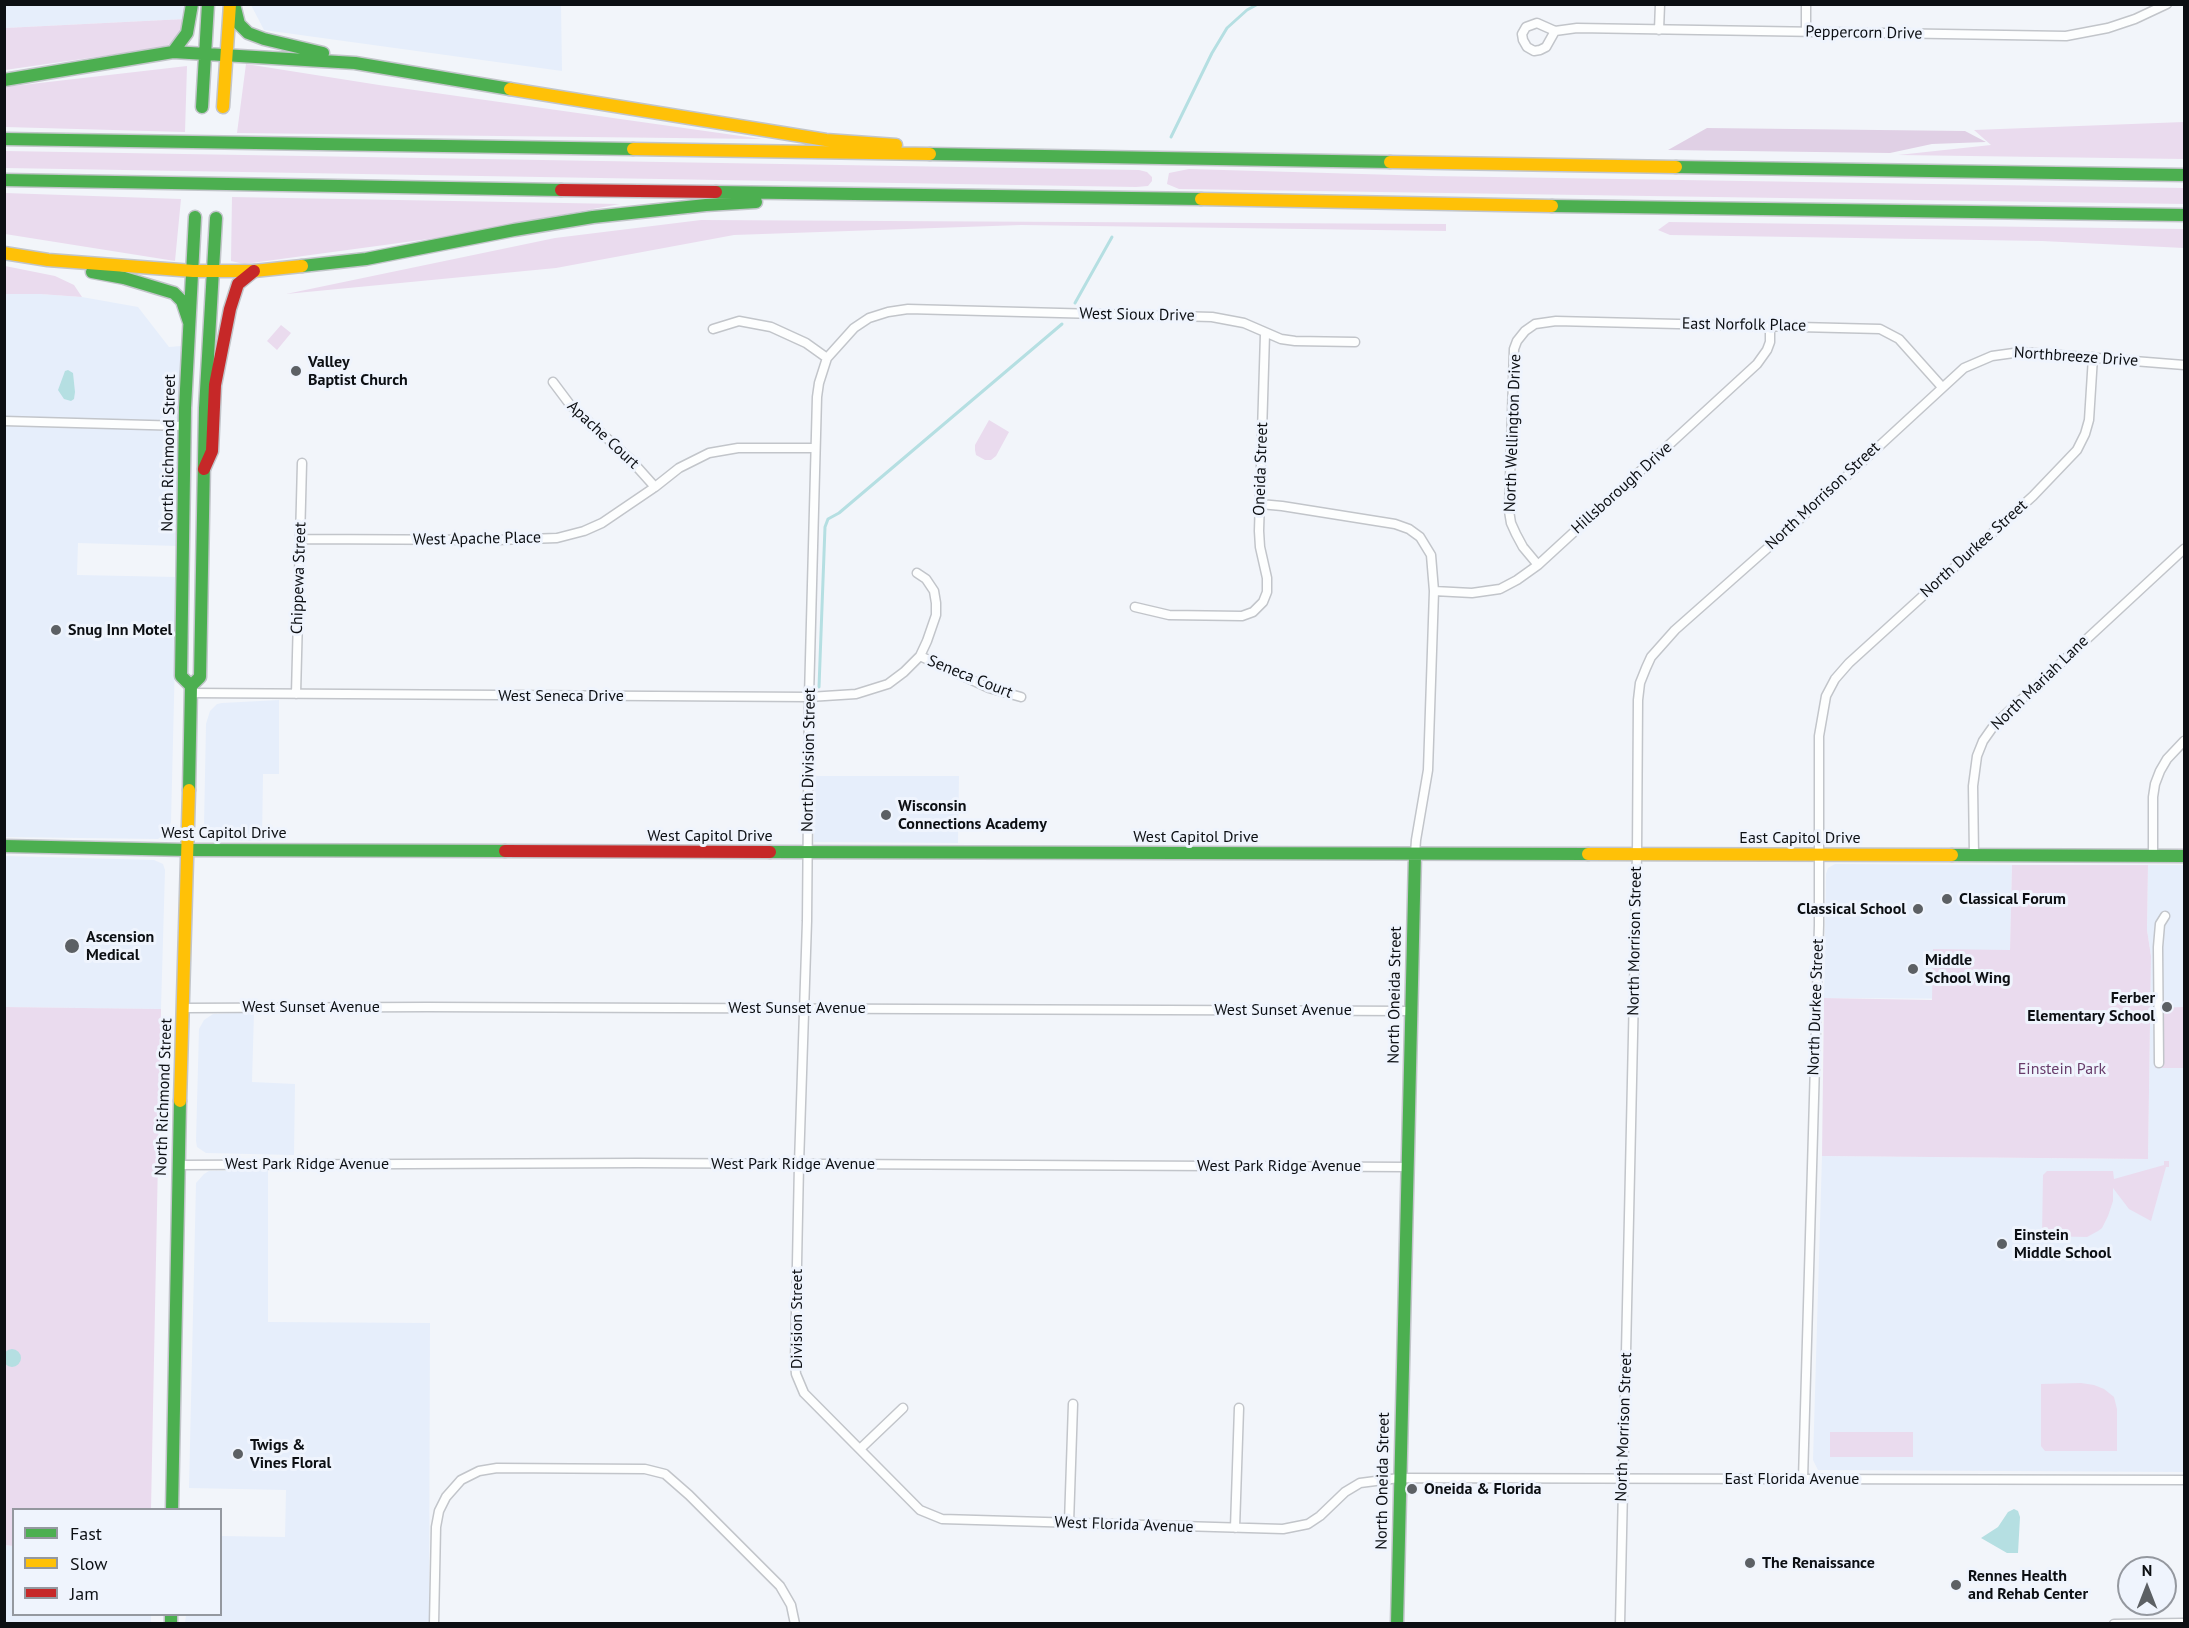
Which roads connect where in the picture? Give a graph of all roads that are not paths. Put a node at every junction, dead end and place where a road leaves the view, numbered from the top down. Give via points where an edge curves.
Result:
1 (192, 4) edge
2 (208, 4) edge
3 (232, 4) edge
4 (1660, 4) edge
5 (1806, 4) edge
6 (2167, 4) edge
7 (1659, 30) junction
8 (1555, 31) dead end
9 (1806, 32) junction
10 (173, 52) junction
11 (205, 54) junction
12 (227, 55) junction
13 (355, 63) junction
14 (4, 80) edge
15 (202, 107) dead end
16 (223, 107) dead end
17 (4, 139) edge
18 (967, 156) junction
19 (2184, 175) edge
20 (4, 180) edge
21 (817, 193) junction
22 (2184, 216) edge
23 (195, 217) dead end
24 (216, 218) dead end
25 (4, 253) edge
26 (48, 260) junction
27 (193, 271) junction
28 (213, 271) junction
29 (254, 271) junction
30 (189, 322) junction
31 (1770, 326) junction
32 (713, 329) dead end
33 (1525, 331) joint
34 (1265, 334) junction
35 (1355, 342) dead end
36 (2092, 357) junction
37 (827, 358) junction
38 (2184, 365) edge
39 (553, 382) dead end
40 (1942, 387) junction
41 (4, 421) edge
42 (185, 426) junction
43 (815, 448) junction
44 (302, 463) dead end
45 (204, 469) junction
46 (655, 487) junction
47 (1260, 504) junction
48 (300, 539) junction
49 (2184, 549) edge
50 (1538, 565) junction
51 (917, 573) dead end
52 (1434, 591) junction
53 (1135, 607) dead end
54 (920, 656) junction
55 (191, 689) junction
56 (296, 694) junction
57 (809, 697) junction
58 (1021, 697) dead end
59 (2184, 741) edge
60 (4, 846) edge
61 (188, 850) junction
62 (808, 853) junction
63 (1415, 854) junction
64 (1637, 854) junction
65 (1820, 855) junction
66 (1974, 855) junction
67 (2153, 856) junction
68 (2184, 856) edge
69 (2165, 916) dead end
70 (184, 1008) junction
71 (804, 1008) junction
72 (1411, 1011) junction
73 (2159, 1063) dead end
74 (799, 1164) junction
75 (178, 1165) junction
76 (1407, 1167) junction
77 (1073, 1404) dead end
78 (903, 1408) dead end
79 (1239, 1408) dead end
80 (860, 1449) junction
81 (1399, 1478) junction
82 (1622, 1478) junction
83 (1803, 1479) junction
84 (2184, 1480) edge
85 (172, 1508) edge
86 (1069, 1523) junction
87 (1235, 1527) junction
88 (434, 1623) edge
89 (795, 1623) edge
90 (1397, 1623) edge
91 (1620, 1623) edge
92 (2114, 1623) edge
93 (2184, 1623) edge

1 - 10 main road via 187,33
2 - 11 main road
3 - 12 main road
3 - 13 main road via 239,24 248,33
4 - 7 street
5 - 9 street
6 - 9 street, Peppercorn Drive via 2135,20 2066,36
7 - 8 street, Peppercorn Drive
7 - 9 street, Peppercorn Drive
10 - 11 main road
10 - 14 main road
11 - 12 main road
11 - 15 main road
12 - 13 main road
12 - 16 main road
13 - 18 main road via 759,130 826,140 927,147
17 - 18 main road
18 - 19 main road
20 - 21 main road
21 - 22 main road
21 - 29 main road via 789,202 747,202 593,217 366,259
23 - 27 main road, North Richmond Street
24 - 28 main road, North Richmond Street
25 - 26 main road
26 - 27 main road
26 - 30 main road via 172,292 182,301
27 - 28 main road
27 - 30 main road, North Richmond Street
28 - 29 main road
28 - 45 main road, North Richmond Street
29 - 45 main road via 238,284 230,309 215,385 212,451
30 - 42 main road, North Richmond Street
31 - 33 street, East Norfolk Place via 1545,321
31 - 40 street, East Norfolk Place via 1880,329 1899,339
31 - 50 street, Hillsborough Drive via 1770,342 1757,364
32 - 37 street via 739,321 771,327
33 - 50 street, North Wellington Drive via 1514,349 1509,511 1516,534
34 - 35 street, West Sioux Drive via 1294,342
34 - 37 street, West Sioux Drive via 1244,323 1212,317 908,309 869,318 854,328
34 - 47 street, Oneida Street
36 - 38 street, Northbreeze Drive
36 - 40 street, Northbreeze Drive via 2007,353 1977,361
36 - 65 street, North Durkee Street via 2089,420 2077,450 2033,496 1835,679 1826,696 1819,736
37 - 43 street, North Division Street via 819,383
39 - 46 street, Apache Court via 571,406
40 - 64 street, North Morrison Street via 1675,630 1652,657 1640,683 1638,700
41 - 42 street
42 - 55 main road, North Richmond Street via 181,676
43 - 46 street, West Apache Place via 738,448 716,452 696,458
43 - 57 street, North Division Street
44 - 48 street, Chippewa Street
45 - 55 main road, North Richmond Street via 200,676
46 - 48 street, West Apache Place via 602,523 557,538
47 - 52 street, North Oneida Street via 1409,529 1420,537 1431,555
47 - 53 street, Oneida Street via 1260,547 1267,592 1253,612 1242,616 1169,615
48 - 56 street, Chippewa Street
49 - 66 street, North Mariah Lane via 1995,724 1983,741 1973,786
50 - 52 street, Hillsborough Drive via 1500,589
51 - 54 street via 934,591 936,603 933,628
52 - 63 street, North Oneida Street via 1428,770
54 - 57 street, West Seneca Drive via 888,684 875,689
54 - 58 street, Seneca Court via 989,688
55 - 56 street, West Seneca Drive
55 - 61 main road, North Richmond Street
56 - 57 street, West Seneca Drive
57 - 62 street, North Division Street
59 - 67 street via 2167,759 2155,784
60 - 61 main road, West Capitol Drive
61 - 62 main road, West Capitol Drive
61 - 70 main road, North Richmond Street
62 - 63 main road, West Capitol Drive
62 - 71 street, North Division Street
63 - 64 main road, East Capitol Drive
63 - 72 main road, North Oneida Street
64 - 65 main road, East Capitol Drive
64 - 82 street, North Morrison Street
65 - 66 main road, East Capitol Drive
65 - 83 street, North Durkee Street
66 - 67 main road, East Capitol Drive
67 - 68 main road, East Capitol Drive
69 - 73 street via 2160,924 2158,947
70 - 71 street, West Sunset Avenue
70 - 75 main road, North Richmond Street
71 - 72 street, West Sunset Avenue
71 - 74 street, North Division Street
72 - 76 main road, North Oneida Street
74 - 75 street, West Park Ridge Avenue
74 - 76 street, West Park Ridge Avenue
74 - 80 street, Division Street via 796,1374 812,1403
75 - 85 main road, North Richmond Street
76 - 81 main road, North Oneida Street
77 - 86 street
78 - 80 street
79 - 87 street
80 - 86 street, West Florida Avenue via 920,1510 933,1516
81 - 82 street, East Florida Avenue
81 - 87 street, West Florida Avenue via 1360,1483 1320,1516 1296,1528
81 - 90 main road, North Oneida Street
82 - 83 street, East Florida Avenue
82 - 91 street, North Morrison Street
83 - 84 street, East Florida Avenue
86 - 87 street, West Florida Avenue
88 - 89 street via 436,1527 446,1497 461,1480 479,1471 539,1468 645,1469 664,1474 780,1586 791,1605
92 - 93 street

